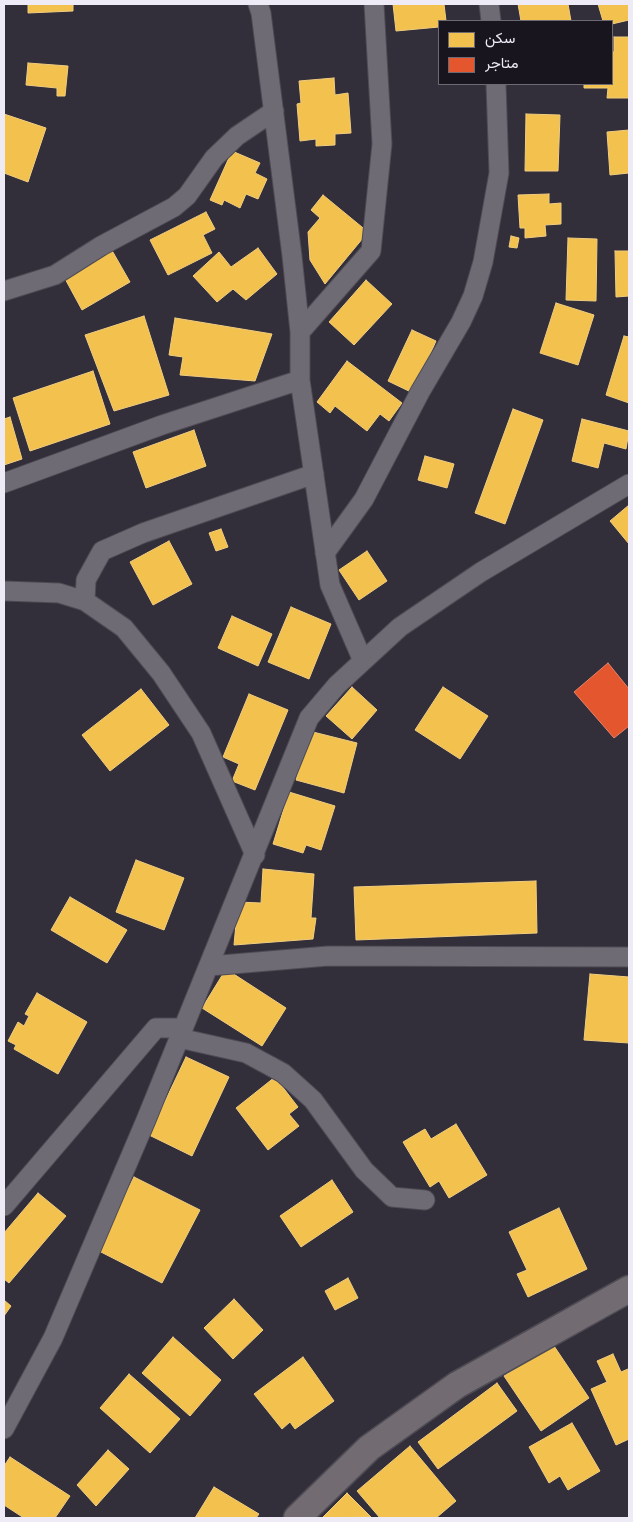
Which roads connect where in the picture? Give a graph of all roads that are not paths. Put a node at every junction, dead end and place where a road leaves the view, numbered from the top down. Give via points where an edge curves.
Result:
1 (258, 4) edge
2 (374, 4) edge
3 (489, 4) edge
4 (491, 20) edge
5 (496, 85) edge
6 (274, 111) junction
7 (4, 290) edge
8 (300, 332) junction
9 (300, 380) junction
10 (314, 474) junction
11 (4, 483) edge
12 (629, 484) edge
13 (325, 553) junction
14 (4, 591) edge
15 (85, 600) junction
16 (363, 661) junction
17 (255, 855) junction
18 (629, 957) edge
19 (209, 966) junction
20 (180, 1033) junction
21 (425, 1200) dead end
22 (4, 1206) edge
23 (629, 1289) edge
24 (4, 1430) edge
25 (297, 1518) edge

1 - 6 street
2 - 8 street via 382,144 371,251
3 - 4 street
5 - 13 street via 499,173 483,262 473,296 364,498
6 - 7 street via 214,158 187,196 174,207 55,275
6 - 8 street
8 - 9 street
9 - 10 street
9 - 11 street via 162,425
10 - 13 street
10 - 15 street via 143,533 102,551 86,580
12 - 16 street via 481,572 400,627
13 - 16 street via 330,585
14 - 15 street via 59,594
15 - 17 street via 124,628 161,672 201,733
16 - 17 street via 309,718
17 - 19 street
18 - 19 street via 328,956
19 - 20 street
20 - 21 street via 246,1053 283,1073 313,1100 364,1170 392,1197
20 - 22 street via 156,1028
20 - 24 street via 53,1338
23 - 25 street via 442,1395 369,1448

